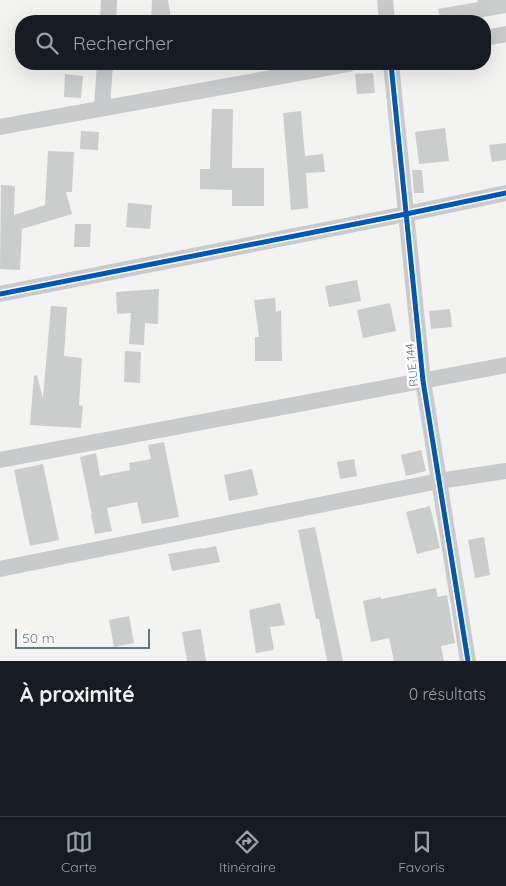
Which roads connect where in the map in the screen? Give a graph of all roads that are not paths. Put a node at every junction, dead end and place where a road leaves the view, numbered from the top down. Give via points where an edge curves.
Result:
1 (109, 0) edge
2 (385, 0) edge
3 (108, 15) edge
4 (386, 15) edge
5 (506, 34) edge
6 (491, 37) edge
7 (105, 70) edge
8 (315, 70) edge
9 (392, 70) edge
10 (102, 108) junction
11 (0, 127) edge
12 (506, 193) edge
13 (406, 214) junction
14 (0, 294) edge
15 (506, 365) edge
16 (423, 381) junction
17 (0, 460) edge
18 (506, 471) edge
19 (439, 481) junction
20 (0, 569) edge
21 (468, 661) edge

1 - 3 street
2 - 4 street
5 - 6 street
7 - 10 street
8 - 10 street
9 - 13 street, RUE 144
10 - 11 street
12 - 13 street
13 - 14 street
13 - 16 street, RUE 144
15 - 16 street
16 - 17 street
16 - 19 street, RUE 144
18 - 19 street
19 - 20 street
19 - 21 street, RUE 144

